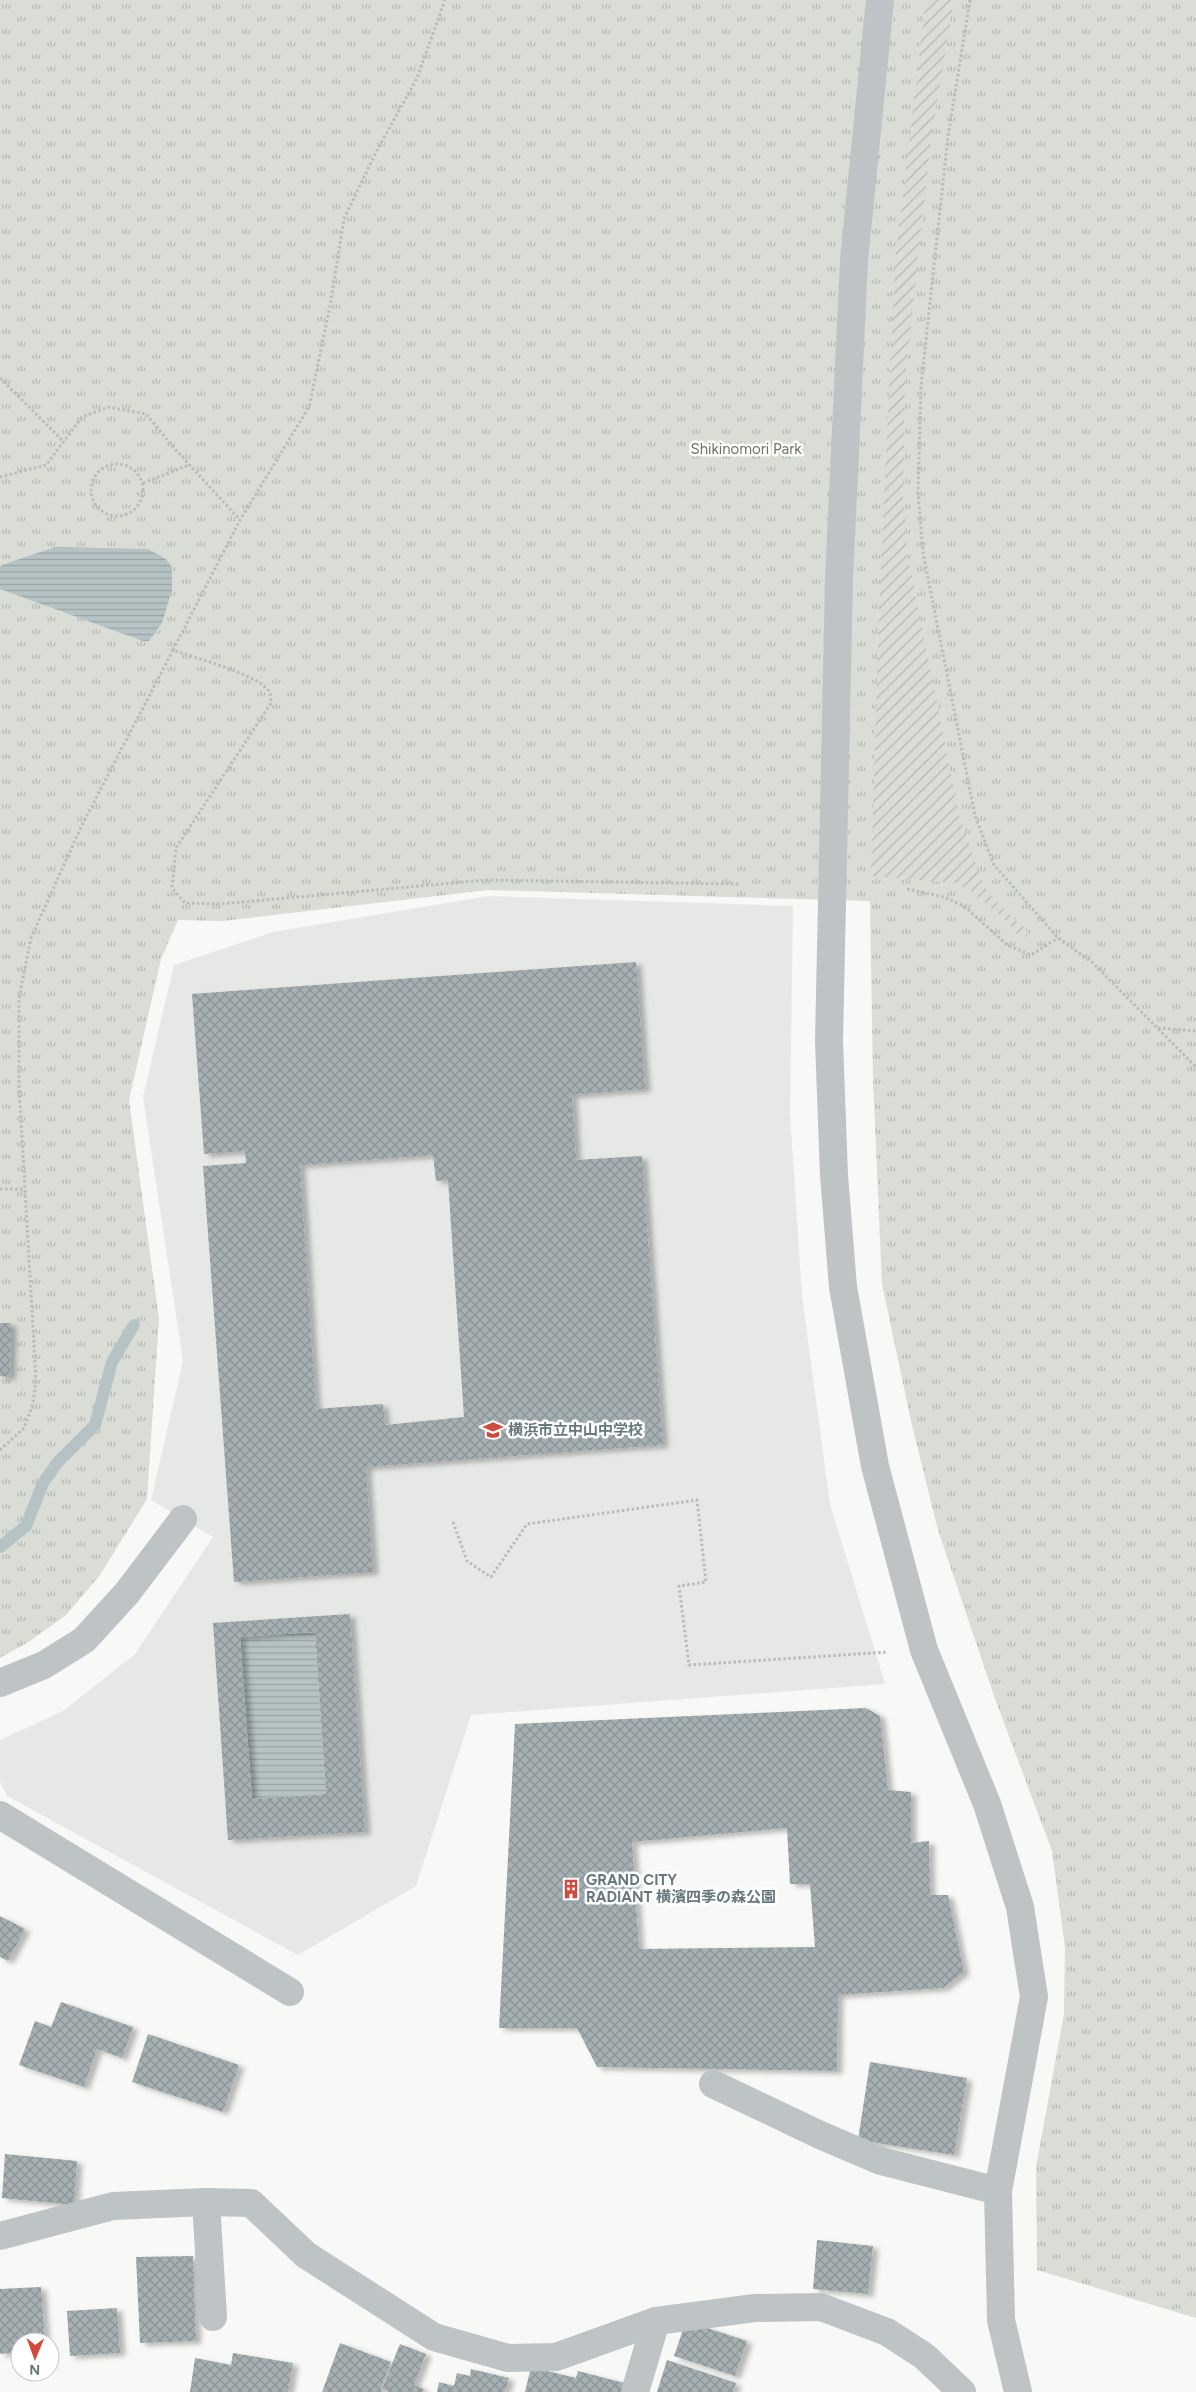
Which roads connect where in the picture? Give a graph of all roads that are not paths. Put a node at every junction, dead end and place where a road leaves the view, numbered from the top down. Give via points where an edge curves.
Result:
1 (880, 0) edge
2 (183, 1519) dead end
3 (0, 1683) edge
4 (0, 1815) edge
5 (290, 1992) dead end
6 (713, 2084) dead end
7 (998, 2191) junction
8 (206, 2202) junction
9 (0, 2236) edge
10 (214, 2317) dead end
11 (656, 2321) junction
12 (636, 2392) edge
13 (962, 2392) edge
14 (1018, 2392) edge

1 - 7 street via 854,270 839,580 829,1042 834,1175 843,1287 875,1466 924,1650 988,1804 1020,1907 1034,1997
2 - 3 street via 127,1593 84,1640 44,1665
4 - 5 street
6 - 7 street via 820,2136 881,2161
7 - 14 street via 1001,2320
8 - 9 street via 113,2206
8 - 10 street
8 - 11 street via 251,2203 306,2255 434,2337 508,2358 556,2357
11 - 12 street
11 - 13 street via 755,2308 822,2307 887,2332 924,2356

